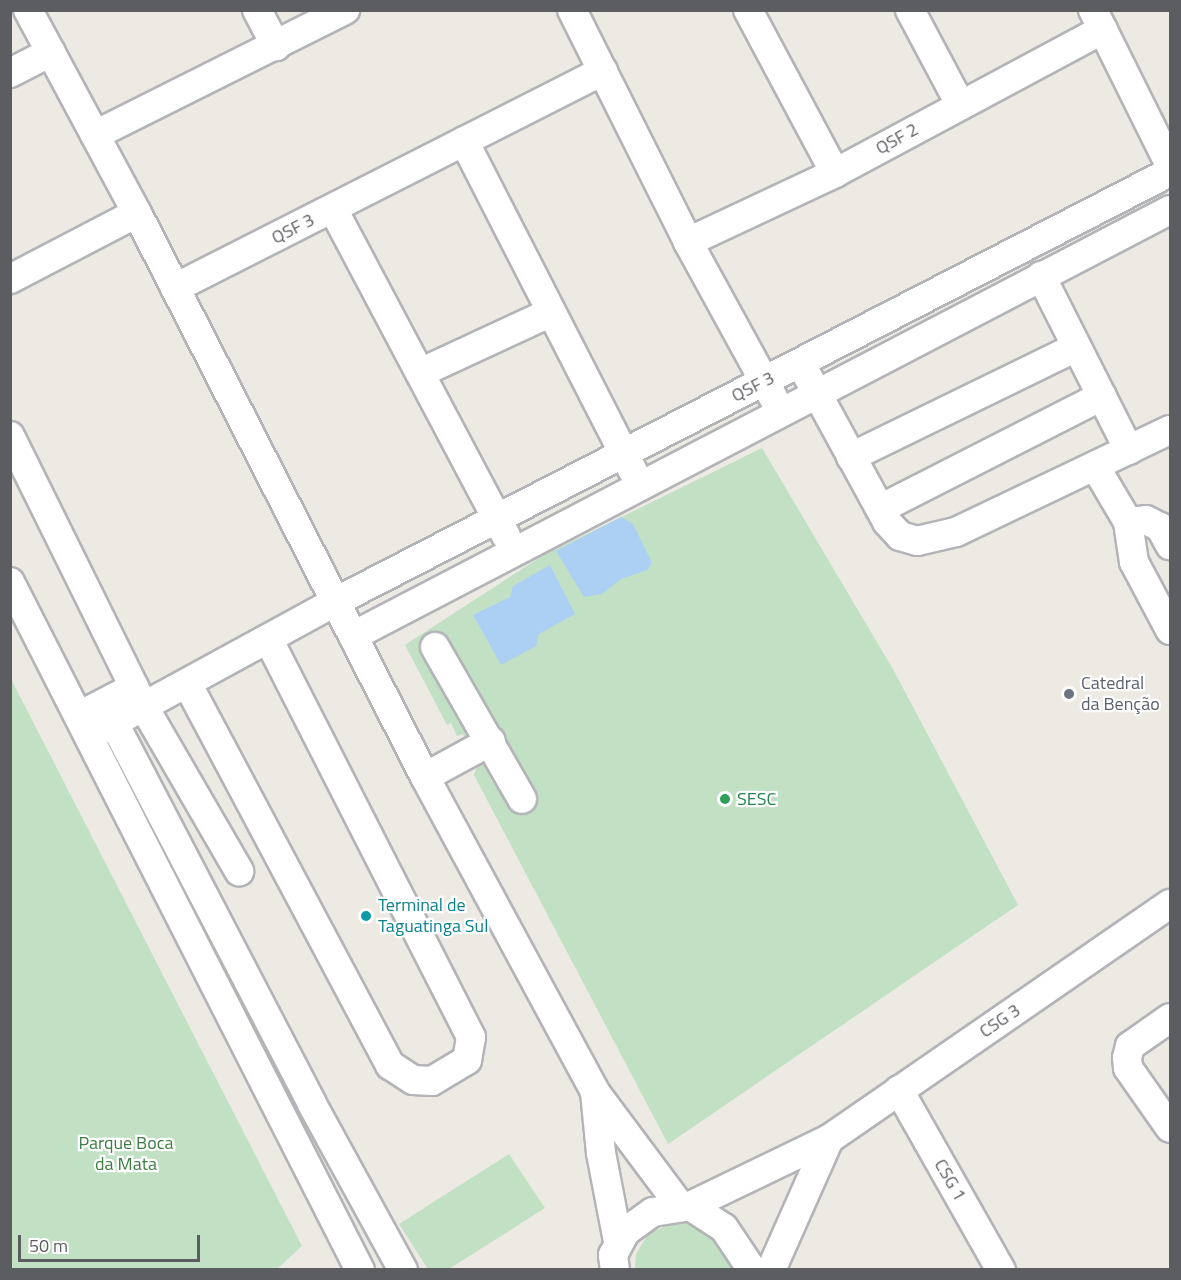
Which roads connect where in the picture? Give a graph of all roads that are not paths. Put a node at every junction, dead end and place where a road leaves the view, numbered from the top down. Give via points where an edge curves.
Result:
1 (28, 10) edge
2 (257, 10) edge
3 (345, 10) edge
4 (572, 10) edge
5 (748, 10) edge
6 (910, 10) edge
7 (1098, 20) edge
8 (276, 46) junction
9 (51, 52) junction
10 (603, 71) junction
11 (10, 73) edge
12 (960, 104) junction
13 (94, 135) junction
14 (464, 141) junction
15 (1170, 165) edge
16 (1170, 172) edge
17 (835, 173) junction
18 (333, 209) junction
19 (1170, 210) edge
20 (137, 213) junction
21 (688, 242) junction
22 (1041, 276) junction
23 (10, 279) edge
24 (175, 288) junction
25 (549, 313) junction
26 (1077, 347) junction
27 (800, 363) junction
28 (420, 373) junction
29 (765, 381) junction
30 (816, 392) junction
31 (1102, 396) junction
32 (780, 411) junction
33 (1170, 430) edge
34 (10, 436) edge
35 (1129, 450) junction
36 (624, 454) junction
37 (851, 457) junction
38 (1095, 466) junction
39 (640, 484) junction
40 (880, 509) junction
41 (497, 519) junction
42 (1128, 522) junction
43 (1170, 545) edge
44 (514, 552) junction
45 (10, 582) edge
46 (335, 602) junction
47 (1170, 630) edge
48 (353, 636) junction
49 (268, 639) junction
50 (435, 647) dead end
51 (187, 683) junction
52 (139, 697) junction
53 (95, 724) junction
54 (491, 741) junction
55 (425, 777) junction
56 (522, 799) dead end
57 (239, 871) dead end
58 (1170, 904) edge
59 (1170, 1018) edge
60 (899, 1090) junction
61 (595, 1092) junction
62 (1170, 1128) edge
63 (829, 1139) junction
64 (686, 1207) junction
65 (611, 1259) edge
66 (360, 1269) edge
67 (403, 1269) edge
68 (752, 1269) edge
69 (771, 1269) edge
70 (1001, 1269) edge

1 - 9 street
2 - 8 street
3 - 8 street
4 - 10 street
5 - 17 street
6 - 12 street
7 - 12 street, QSF 2
7 - 15 street, QSF 2
8 - 13 street
9 - 11 street
9 - 13 street
10 - 14 street, QSF 3
10 - 21 street
12 - 17 street, QSF 2
13 - 20 street
14 - 18 street, QSF 3
14 - 25 street
16 - 27 street, QSF 3
17 - 21 street, QSF 2
18 - 24 street, QSF 3
18 - 28 street
19 - 22 street
20 - 23 street
20 - 24 street
21 - 29 street
22 - 26 street
22 - 30 street
24 - 46 street
25 - 28 street
25 - 36 street
26 - 31 street
26 - 37 street
27 - 29 street, QSF 3
27 - 30 street
28 - 41 street
29 - 32 street
29 - 36 street, QSF 3
30 - 32 street
30 - 37 street
31 - 35 street
31 - 40 street
32 - 39 street
33 - 35 street
34 - 52 street
35 - 38 street
36 - 39 street
36 - 41 street, QSF 3
37 - 40 street
38 - 40 street via 930,541 900,536
38 - 42 street
39 - 44 street
41 - 44 street
41 - 46 street, QSF 3
42 - 43 street via 1146,520 1160,527
42 - 47 street via 1134,562
44 - 48 street
45 - 53 street
46 - 48 street
46 - 49 street, QSF 3
48 - 55 street
49 - 51 street, QSF 3
49 - 51 street via 471,1038 467,1059 432,1081 413,1080 390,1065
50 - 54 street
51 - 52 street, QSF 3
52 - 53 street, QSF 3
52 - 57 street
53 - 66 street
53 - 67 street
54 - 55 street
54 - 56 street
55 - 61 street
58 - 60 street, CSG 3
59 - 62 street via 1130,1046 1127,1058 1128,1068
60 - 63 street, CSG 3
60 - 70 street, CSG 1
61 - 64 street
61 - 65 street
63 - 64 street, CSG 3
63 - 69 street
64 - 65 street, CSG 3 via 653,1212
64 - 68 street via 724,1228

